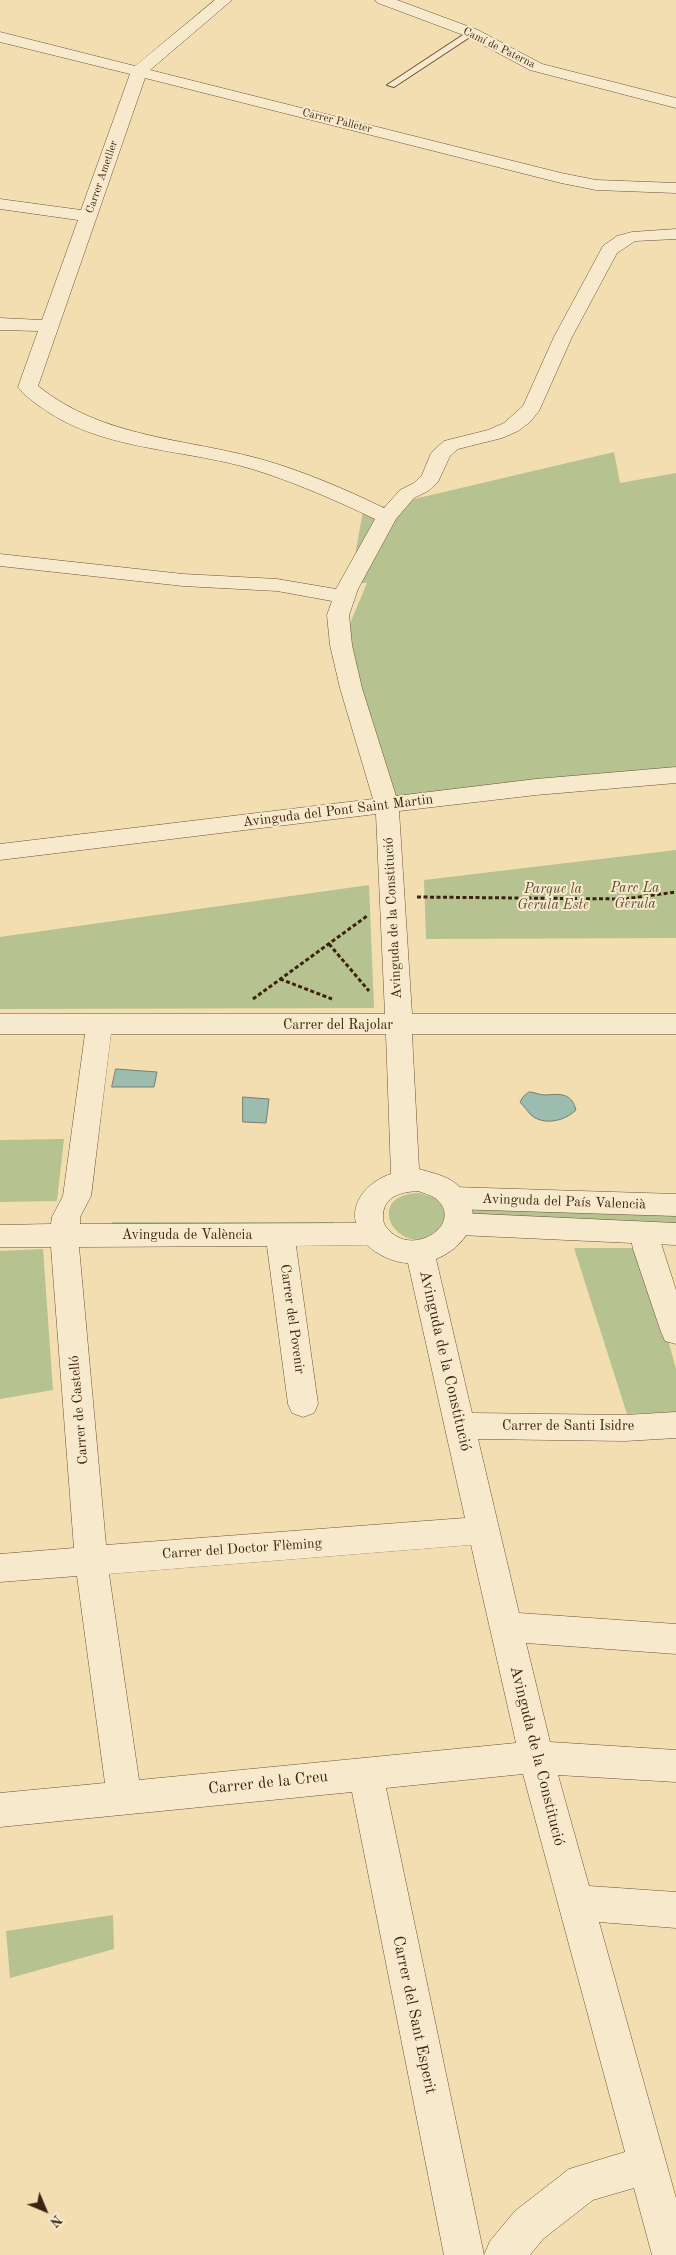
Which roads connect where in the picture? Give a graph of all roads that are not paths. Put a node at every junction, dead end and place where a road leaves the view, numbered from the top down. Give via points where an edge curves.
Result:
1 (224, 0) edge
2 (383, 0) edge
3 (472, 33) junction
4 (0, 37) edge
5 (139, 71) junction
6 (391, 85) dead end
7 (676, 103) edge
8 (676, 188) edge
9 (0, 204) edge
10 (88, 216) junction
11 (676, 234) edge
12 (0, 324) edge
13 (49, 326) junction
14 (387, 517) junction
15 (0, 560) edge
16 (344, 597) junction
17 (676, 775) edge
18 (387, 805) junction
19 (0, 852) edge
20 (0, 1024) edge
21 (99, 1024) junction
22 (398, 1024) junction
23 (676, 1024) edge
24 (404, 1181) junction
25 (676, 1205) edge
26 (456, 1211) junction
27 (0, 1217) edge
28 (371, 1225) junction
29 (65, 1226) junction
30 (644, 1234) junction
31 (676, 1234) edge
32 (280, 1235) junction
33 (0, 1236) edge
34 (420, 1252) junction
35 (676, 1332) edge
36 (303, 1404) dead end
37 (676, 1424) edge
38 (460, 1426) junction
39 (484, 1530) junction
40 (91, 1560) junction
41 (0, 1568) edge
42 (506, 1627) junction
43 (676, 1639) edge
44 (536, 1757) junction
45 (676, 1766) edge
46 (366, 1774) junction
47 (124, 1798) junction
48 (0, 1810) edge
49 (575, 1903) junction
50 (676, 1910) edge
51 (647, 2165) junction
52 (464, 2255) edge
53 (504, 2255) edge
54 (672, 2255) edge

1 - 5 street
2 - 3 street, Camí de Paterna
3 - 6 lane
3 - 7 street, Camí de Paterna via 536,67
4 - 5 street, Carrer Palleter
5 - 8 street, Carrer Palleter via 560,178 596,185
5 - 10 street, Carrer Ametller
9 - 10 street
10 - 13 street, Carrer Ametller
11 - 14 street, Avinguda de la Constitució via 634,236 622,238 615,244 562,337 532,408 523,418 495,434 451,445 441,454 431,478 407,494
12 - 13 street
13 - 14 street, Carrer Ametller via 28,387 64,413 87,424 155,444 257,465
14 - 16 street, Avinguda de la Constitució
15 - 16 street via 183,580 276,585
16 - 18 street, Avinguda de la Constitució via 338,615 341,645 365,740
17 - 18 street, Avinguda del Pont Saint Martin via 536,787
18 - 19 street, Avinguda del Pont Saint Martin
18 - 22 street, Avinguda de la Constitució
20 - 21 street, Carrer del Rajolar
21 - 22 street, Carrer del Rajolar
21 - 29 street via 77,1196
22 - 23 street, Carrer del Rajolar
22 - 24 street, Avinguda de la Constitució
24 - 26 street via 432,1183
24 - 28 street via 374,1197 369,1206
25 - 26 street, Avinguda del País Valencià
26 - 30 street, Avinguda del País Valencià
26 - 34 street via 454,1234 434,1249
27 - 29 street, Avinguda de València
28 - 29 street, Avinguda de València
28 - 32 street, Avinguda de València
28 - 34 street via 383,1242 394,1248
29 - 32 street, Avinguda de València
29 - 33 street, Avinguda de València
29 - 40 street, Carrer de Castelló
30 - 31 street, Avinguda del País Valencià
30 - 35 street
32 - 36 street, Carrer del Povenir
34 - 38 street, Avinguda de la Constitució
37 - 38 street, Carrer de Santi Isidre via 625,1428
38 - 39 street, Avinguda de la Constitució
39 - 40 street, Carrer del Doctor Flèming
39 - 42 street, Avinguda de la Constitució
40 - 41 street, Carrer del Doctor Flèming
40 - 47 street, Carrer de Castelló
42 - 43 street
42 - 44 street, Avinguda de la Constitució
44 - 45 street, Carrer de la Creu
44 - 46 street, Carrer de la Creu
44 - 49 street, Avinguda de la Constitució
46 - 47 street, Carrer de la Creu
46 - 52 street, Carrer del Sant Esperit
47 - 48 street, Carrer de la Creu
49 - 50 street
49 - 51 street, Avinguda de la Constitució
51 - 53 street via 583,2183 528,2225
51 - 54 street, Avinguda de la Constitució

